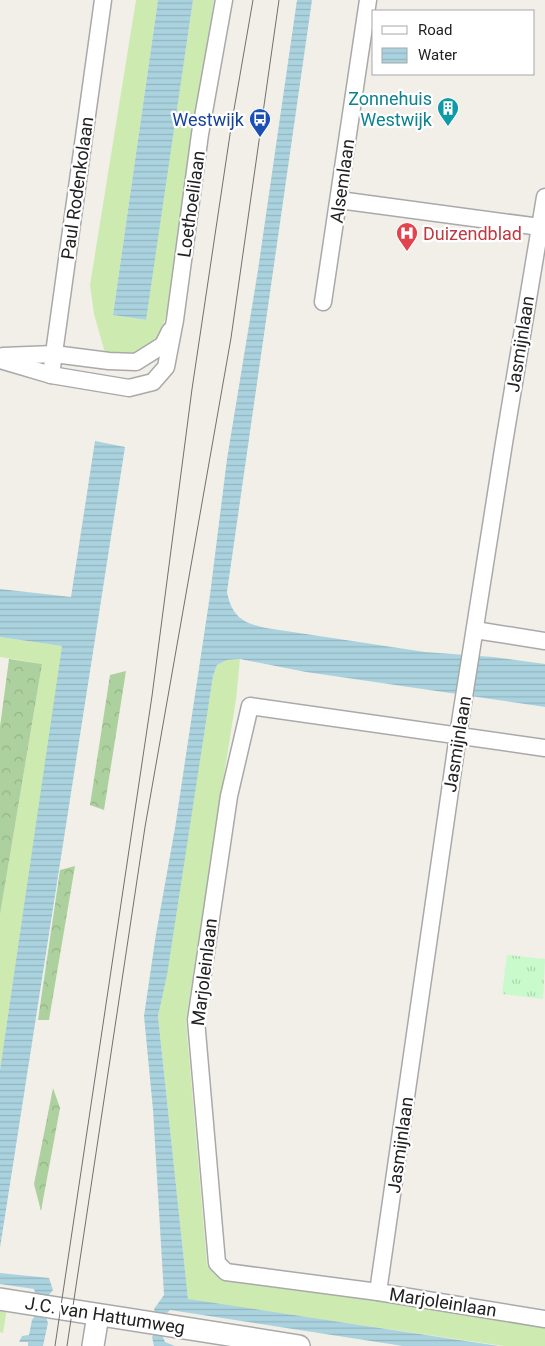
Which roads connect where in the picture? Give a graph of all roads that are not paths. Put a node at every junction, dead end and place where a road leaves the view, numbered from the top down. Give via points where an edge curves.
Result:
1 (103, 0) edge
2 (224, 0) edge
3 (368, 0) edge
4 (545, 197) edge
5 (339, 200) junction
6 (540, 227) junction
7 (323, 302) dead end
8 (175, 320) junction
9 (54, 354) junction
10 (0, 356) edge
11 (0, 360) edge
12 (51, 375) junction
13 (474, 638) junction
14 (545, 641) edge
15 (458, 735) junction
16 (545, 748) edge
17 (378, 1292) junction
18 (0, 1299) edge
19 (98, 1315) junction
20 (545, 1319) edge
21 (265, 1343) edge
22 (93, 1346) edge
23 (298, 1346) edge

1 - 9 street, Paul Rodenkolaan
2 - 8 street, Loethoelilaan via 200,134
3 - 5 street, Alsemlaan
4 - 6 street, Jasmijnlaan
5 - 6 street
5 - 7 street, Alsemlaan
6 - 13 street, Jasmijnlaan
8 - 9 street, Loethoelilaan via 163,345 136,362
8 - 12 street, Loethoelilaan via 166,367 152,382 129,388
9 - 10 street, Loethoelilaan
9 - 12 street, Paul Rodenkolaan
11 - 12 street, Loethoelilaan
13 - 14 street
13 - 15 street, Jasmijnlaan
15 - 16 street, Marjoleinlaan
15 - 17 street, Jasmijnlaan
15 - 17 street, Marjoleinlaan via 250,706 229,796 196,1020 217,1263 226,1272
17 - 20 street, Marjoleinlaan
18 - 19 street, J.C. van Hattumweg
19 - 21 street, J.C. van Hattumweg
19 - 22 street
21 - 23 street, J.C. van Hattumweg

